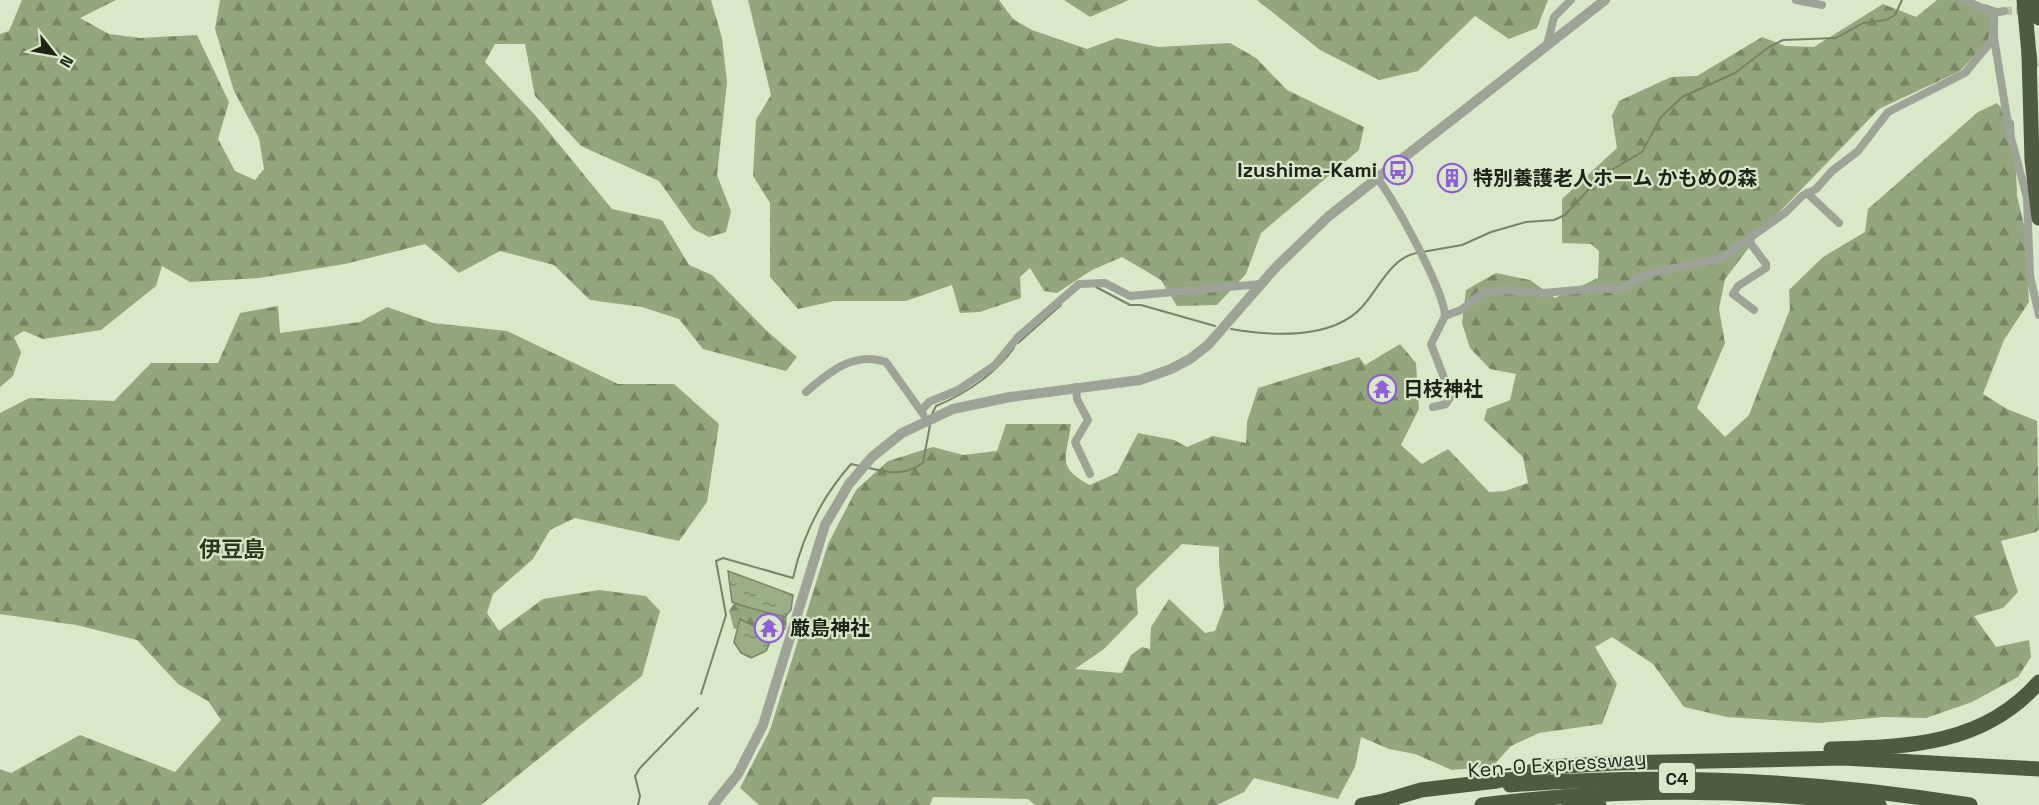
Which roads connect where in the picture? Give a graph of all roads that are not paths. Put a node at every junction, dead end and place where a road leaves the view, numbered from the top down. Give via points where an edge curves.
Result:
1 (1571, 0) edge
2 (1605, 0) edge
3 (1796, 0) edge
4 (1964, 0) edge
5 (2024, 0) edge
6 (2037, 0) edge
7 (1822, 5) dead end
8 (2004, 11) tunnel mouth
9 (1994, 13) junction
10 (2039, 18) edge
11 (1994, 38) junction
12 (1547, 45) junction
13 (2029, 55) junction
14 (2039, 139) edge
15 (1377, 178) junction
16 (1807, 194) junction
17 (2039, 218) edge
18 (1839, 223) dead end
19 (1750, 237) junction
20 (1261, 284) junction
21 (1754, 310) dead end
22 (2039, 315) edge
23 (1445, 316) junction
24 (1076, 387) junction
25 (806, 392) dead end
26 (1433, 407) dead end
27 (927, 416) junction
28 (1090, 474) dead end
29 (2039, 682) edge
30 (1616, 763) junction
31 (2039, 769) edge
32 (1384, 801) junction
33 (1506, 802) junction
34 (717, 804) edge
35 (1362, 805) edge
36 (1482, 805) edge
37 (1522, 805) edge
38 (1543, 805) edge
39 (1599, 805) edge
40 (1879, 805) edge
41 (1970, 805) edge

1 - 12 street via 1554,17
2 - 12 street
3 - 7 street
4 - 9 street
5 - 13 highway
6 - 10 highway
8 - 9 street
9 - 11 street
11 - 16 street via 1965,73 1888,112 1858,151
11 - 22 street via 2009,130 2026,198 2030,276
12 - 15 street
13 - 14 highway
13 - 17 highway via 2032,160
15 - 20 street via 1321,222
15 - 23 street via 1416,246 1443,303
16 - 18 street
16 - 19 street
19 - 21 street via 1766,268 1738,286 1733,294
19 - 23 street via 1713,263 1655,272 1621,290 1484,292 1461,310
20 - 24 street via 1208,345 1181,364 1140,380
20 - 27 street via 1130,296 1104,283 1079,284 1018,337 995,365 958,390 929,402
23 - 26 street via 1431,344 1450,396 1446,404
24 - 27 street via 981,402
24 - 28 street via 1077,399 1088,420 1075,442
25 - 27 street via 851,361 878,359 886,362
27 - 34 street via 863,467 825,525 759,733
29 - 30 highway via 1985,726 1935,741 1725,752
30 - 31 highway via 1843,758
30 - 32 highway via 1548,767 1497,781 1421,790
32 - 35 highway, Ken-O Expressway / C4
32 - 41 highway, Ken-O Expressway / C4 via 1497,786 1666,778 1835,786
33 - 36 highway, Ken-O Expressway / C4
33 - 37 highway
33 - 40 highway, Ken-O Expressway / C4 via 1664,791
38 - 39 highway

